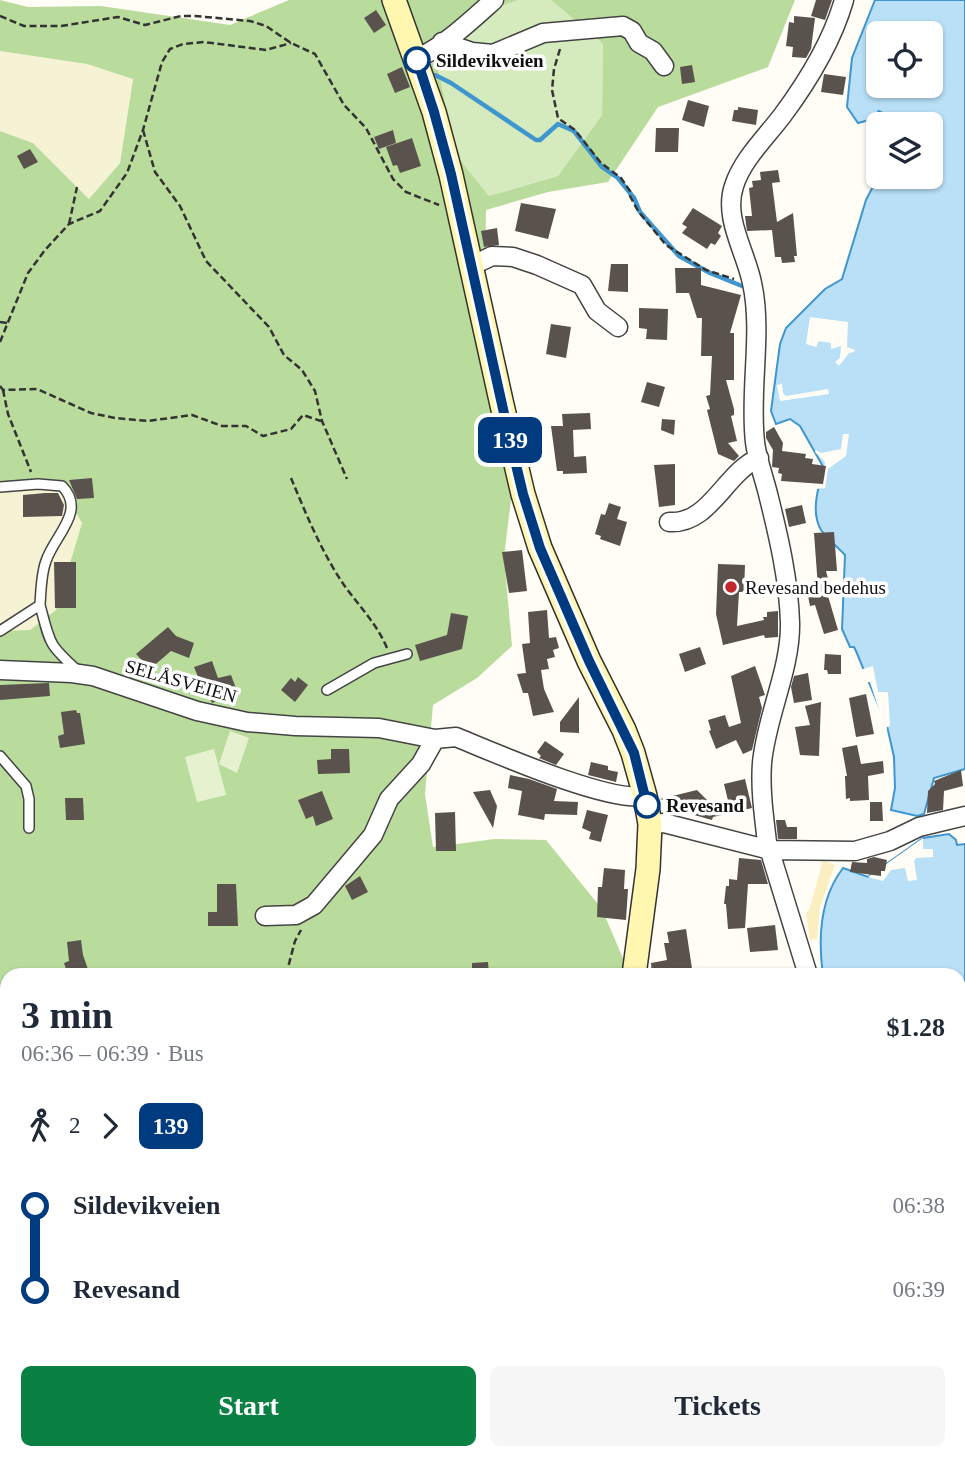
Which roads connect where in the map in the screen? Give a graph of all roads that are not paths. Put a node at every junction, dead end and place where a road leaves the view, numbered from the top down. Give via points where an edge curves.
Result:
1 (394, 0) edge
2 (494, 0) edge
3 (844, 0) edge
4 (442, 42) junction
5 (416, 58) junction
6 (664, 66) dead end
7 (471, 266) junction
8 (618, 327) dead end
9 (759, 458) junction
10 (0, 487) edge
11 (669, 522) dead end
12 (40, 605) junction
13 (0, 631) edge
14 (407, 654) dead end
15 (0, 670) edge
16 (81, 674) junction
17 (327, 690) dead end
18 (435, 739) junction
19 (0, 756) edge
20 (645, 796) junction
21 (965, 816) edge
22 (650, 824) junction
23 (29, 828) dead end
24 (770, 850) junction
25 (265, 916) dead end
26 (635, 968) edge
27 (806, 968) edge

1 - 5 main road
2 - 4 street
3 - 9 street via 816,65 734,185 732,210 752,281
4 - 5 street
4 - 6 street via 493,54 542,33 623,26
5 - 7 main road via 434,112
7 - 8 street via 492,256 537,264 582,285 597,311
7 - 20 main road via 523,494 540,548 634,753
9 - 11 street via 704,510 687,520
9 - 24 street via 783,562 790,623 762,763 764,823
10 - 12 lane via 38,484 64,488 72,509 46,560
12 - 13 lane
12 - 16 lane via 50,642
14 - 17 lane via 374,663
15 - 16 street, SELÅSVEIEN
16 - 18 street, SELÅSVEIEN via 247,722 379,728
18 - 20 street, SELÅSVEIEN via 456,737 599,790 632,798
18 - 25 street via 421,764 389,799 373,835 314,905 296,915
19 - 23 lane via 29,793
20 - 22 main road
21 - 24 street via 919,827 856,851
22 - 24 street via 664,823
22 - 26 main road
24 - 27 street

